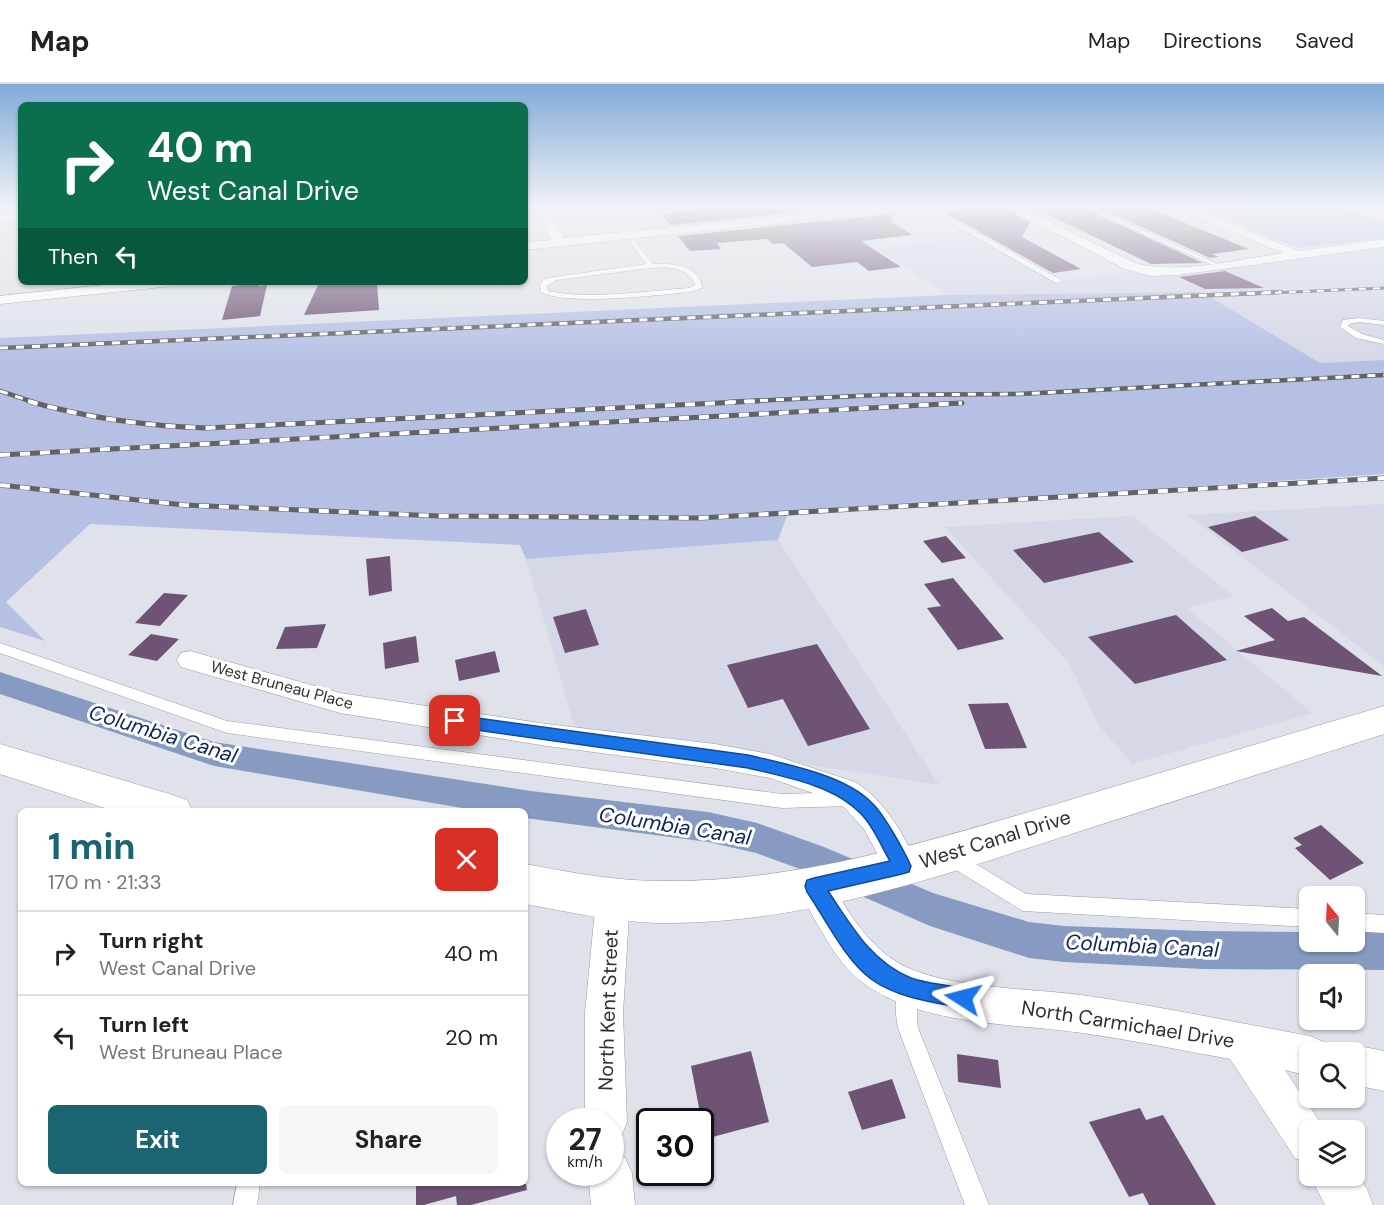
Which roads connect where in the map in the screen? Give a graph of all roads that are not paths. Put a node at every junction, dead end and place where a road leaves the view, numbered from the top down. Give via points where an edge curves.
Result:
1 (647, 259) edge
2 (1020, 259) edge
3 (1116, 259) edge
4 (1204, 259) edge
5 (1262, 259) edge
6 (650, 266) junction
7 (1219, 266) junction
8 (1059, 281) dead end
9 (55, 285) edge
10 (143, 285) edge
11 (48, 295) junction
12 (0, 300) edge
13 (1384, 323) edge
14 (1384, 342) edge
15 (0, 648) edge
16 (190, 660) dead end
17 (1384, 720) edge
18 (0, 759) edge
19 (856, 799) junction
20 (160, 808) edge
21 (948, 854) junction
22 (890, 869) junction
23 (822, 884) junction
24 (528, 885) edge
25 (613, 899) junction
26 (1299, 917) edge
27 (1365, 922) edge
28 (1384, 924) edge
29 (907, 986) junction
30 (1242, 1043) junction
31 (1299, 1054) edge
32 (1365, 1067) edge
33 (1384, 1071) edge
34 (606, 1108) edge
35 (1299, 1127) edge
36 (249, 1186) edge
37 (611, 1186) edge
38 (1339, 1186) edge
39 (245, 1205) edge
40 (613, 1205) edge
41 (977, 1205) edge
42 (1351, 1205) edge

1 - 6 lane
2 - 8 lane
3 - 7 street via 1151,272
4 - 7 lane
5 - 7 street
6 - 6 lane via 556,278 543,286 545,292 559,296 699,286 698,280 685,269
9 - 11 street
10 - 11 street
11 - 12 street
13 - 14 lane via 1359,320 1346,322 1344,327 1359,336
15 - 19 lane via 227,727 782,801
16 - 19 street, West Bruneau Place via 340,703 759,763 820,782
17 - 21 street, West Canal Drive
18 - 20 street
19 - 22 street, West Bruneau Place via 875,819
21 - 22 street, West Canal Drive
21 - 26 lane via 1023,902
22 - 23 street, West Canal Drive
23 - 25 street, West Canal Drive via 732,899
23 - 29 street, North Carmichael Drive via 841,928 870,965
24 - 25 street, West Canal Drive
25 - 34 street, North Kent Street via 603,1013
27 - 28 lane
29 - 30 street, North Carmichael Drive via 942,996 1082,1014
29 - 41 lane via 904,1014 908,1028
30 - 31 street, North Carmichael Drive
30 - 35 street
32 - 33 street
36 - 39 lane
37 - 40 street
38 - 42 street

